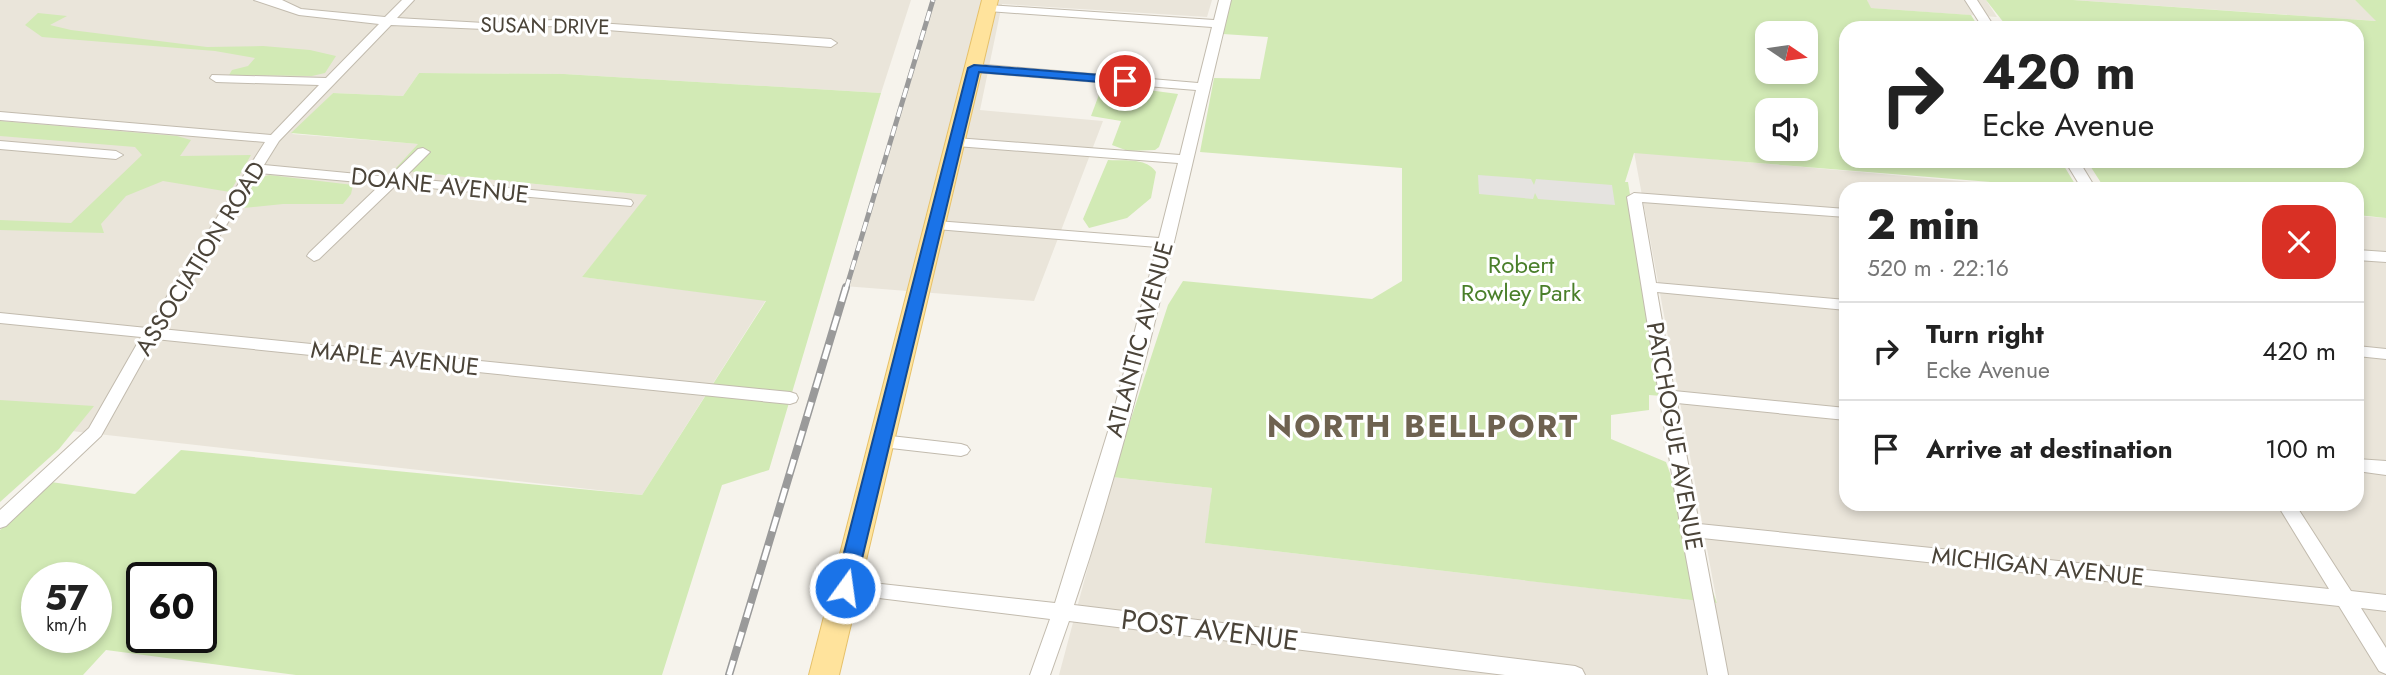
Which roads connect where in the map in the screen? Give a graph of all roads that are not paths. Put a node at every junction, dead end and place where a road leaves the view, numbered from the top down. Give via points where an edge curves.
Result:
1 (260, 0) edge
2 (408, 0) edge
3 (1224, 0) edge
4 (1971, 0) edge
5 (989, 4) edge
6 (388, 21) junction
7 (1984, 21) edge
8 (1219, 24) junction
9 (831, 43) dead end
10 (974, 68) junction
11 (216, 78) dead end
12 (329, 82) junction
13 (1204, 87) junction
14 (0, 116) edge
15 (274, 139) junction
16 (957, 142) junction
17 (0, 145) edge
18 (423, 152) dead end
19 (116, 155) dead end
20 (1187, 160) junction
21 (254, 168) junction
22 (395, 179) junction
23 (626, 203) dead end
24 (1839, 213) edge
25 (936, 225) junction
26 (1164, 243) junction
27 (2364, 255) edge
28 (314, 256) dead end
29 (2386, 257) edge
30 (1650, 287) junction
31 (1839, 304) edge
32 (0, 318) edge
33 (151, 333) junction
34 (2364, 352) edge
35 (2386, 354) edge
36 (1667, 396) junction
37 (790, 398) dead end
38 (1839, 413) edge
39 (882, 441) junction
40 (961, 450) dead end
41 (2364, 465) edge
42 (2386, 467) edge
43 (2290, 511) edge
44 (0, 521) edge
45 (1690, 530) junction
46 (845, 588) junction
47 (2344, 598) junction
48 (2386, 603) edge
49 (1063, 612) junction
50 (2386, 665) edge
51 (824, 675) edge
52 (1040, 675) edge
53 (1575, 675) edge
54 (1718, 675) edge

1 - 6 street, SUSAN DRIVE via 299,12
2 - 6 street, ASSOCIATION ROAD
3 - 8 street, ATLANTIC AVENUE
4 - 7 street
5 - 8 street
5 - 10 main road
6 - 9 street, SUSAN DRIVE via 484,26 555,23
6 - 12 street, ASSOCIATION ROAD
8 - 13 street, ATLANTIC AVENUE
10 - 13 street
10 - 16 main road
11 - 12 street
12 - 15 street, ASSOCIATION ROAD
13 - 20 street, ATLANTIC AVENUE
14 - 15 street
15 - 21 street, ASSOCIATION ROAD
16 - 20 street
16 - 25 main road
17 - 19 street
18 - 22 street
20 - 26 street, ATLANTIC AVENUE
21 - 22 street, DOANE AVENUE
21 - 33 street, ASSOCIATION ROAD
22 - 23 street, DOANE AVENUE
22 - 28 street
24 - 30 street, PATCHOGUE AVENUE via 1634,197
25 - 26 street
25 - 39 main road
26 - 49 street, ATLANTIC AVENUE
27 - 29 street
30 - 31 street
30 - 36 street, PATCHOGUE AVENUE
32 - 33 street, MAPLE AVENUE
33 - 37 street, MAPLE AVENUE
33 - 44 street, ASSOCIATION ROAD via 95,432
34 - 35 street
36 - 38 street
36 - 45 street, PATCHOGUE AVENUE
39 - 40 street
39 - 46 main road
41 - 42 street
43 - 47 street
45 - 47 street, MICHIGAN AVENUE
45 - 54 street, PATCHOGUE AVENUE
46 - 49 street, POST AVENUE
46 - 51 main road
47 - 48 street, MICHIGAN AVENUE
47 - 50 street
49 - 52 street, ATLANTIC AVENUE
49 - 53 street, POST AVENUE

